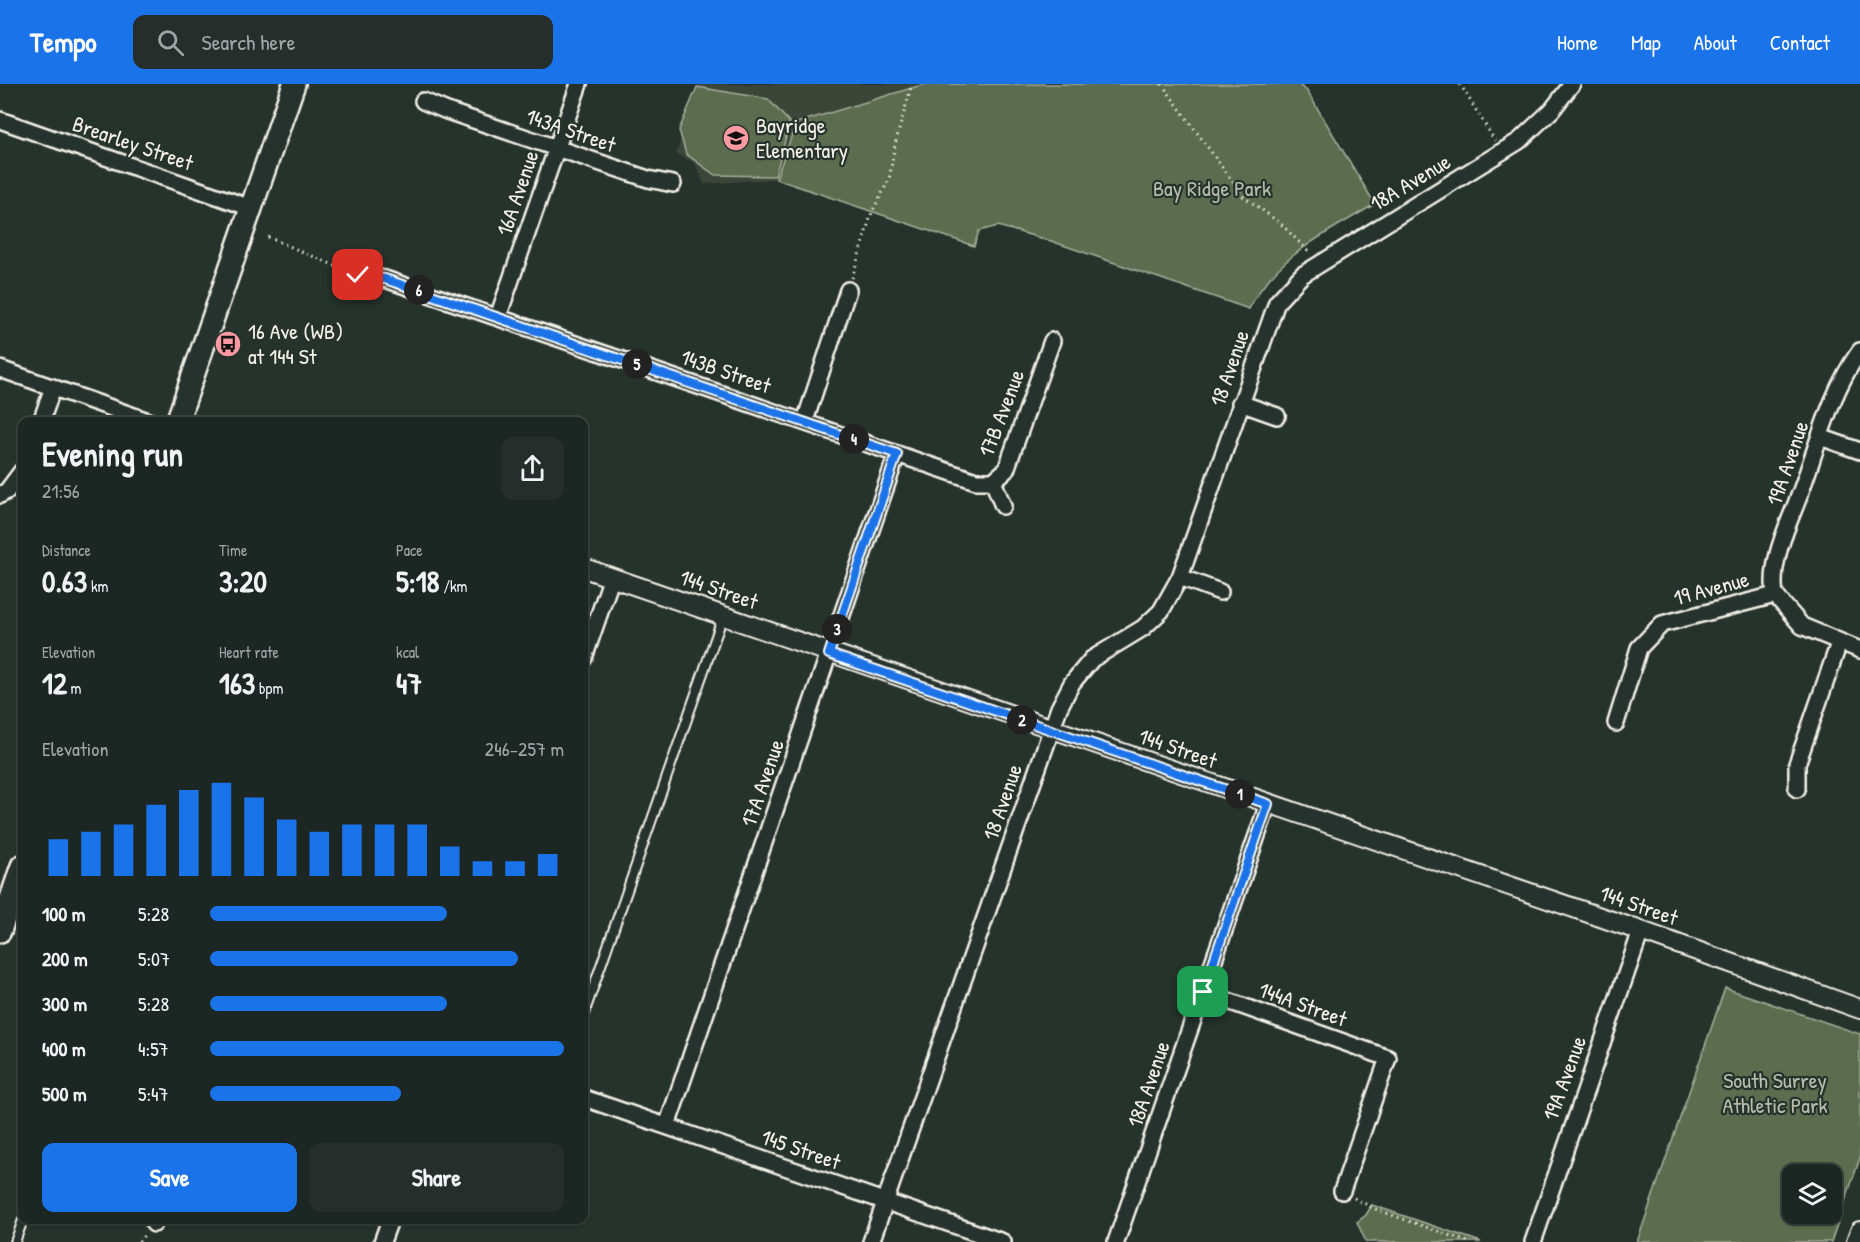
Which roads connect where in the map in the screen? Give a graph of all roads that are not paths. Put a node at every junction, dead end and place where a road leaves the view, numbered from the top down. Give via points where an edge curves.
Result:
1 (294, 84) edge
2 (579, 84) edge
3 (1572, 84) edge
4 (423, 100) dead end
5 (0, 120) edge
6 (556, 148) junction
7 (673, 184) dead end
8 (251, 208) junction
9 (358, 275) road end
10 (848, 290) road end
11 (1270, 316) joint
12 (498, 317) junction
13 (1052, 341) dead end
14 (1860, 351) edge
15 (0, 369) edge
16 (53, 387) junction
17 (1240, 403) junction
18 (1277, 416) dead end
19 (43, 417) edge
20 (137, 417) edge
21 (179, 417) edge
22 (805, 421) junction
23 (1820, 437) junction
24 (1860, 451) edge
25 (897, 454) junction
26 (18, 476) edge
27 (976, 481) joint
28 (993, 481) junction
29 (0, 495) edge
30 (1003, 506) dead end
31 (588, 569) edge
32 (612, 577) junction
33 (1180, 577) junction
34 (1220, 592) dead end
35 (1775, 595) junction
36 (723, 616) junction
37 (1839, 643) junction
38 (588, 646) edge
39 (1860, 650) edge
40 (829, 654) junction
41 (1616, 723) dead end
42 (1051, 730) junction
43 (1797, 789) dead end
44 (1268, 804) junction
45 (16, 904) edge
46 (0, 931) edge
47 (1641, 931) junction
48 (1203, 992) junction
49 (588, 1003) edge
50 (1860, 1009) edge
51 (588, 1099) edge
52 (667, 1126) junction
53 (1342, 1191) road end
54 (886, 1202) junction
55 (22, 1224) edge
56 (389, 1224) edge
57 (1860, 1232) edge
58 (15, 1242) edge
59 (382, 1242) edge
60 (871, 1242) edge
61 (1003, 1242) edge
62 (1116, 1242) edge
63 (1533, 1242) edge
64 (1856, 1242) edge

1 - 8 main road
2 - 6 street, 16A Avenue
3 - 11 street, 18A Avenue via 1552,110 1519,141 1302,275 1277,302
4 - 6 street, 143A Street
5 - 8 street, Brearley Street
6 - 7 street, 143A Street
6 - 12 street, 16A Avenue
8 - 21 main road
9 - 12 street, 143B Street via 385,279
10 - 22 street
11 - 17 street, 18 Avenue
12 - 22 street, 143B Street
13 - 28 street, 17B Avenue via 1006,470
14 - 23 street, 19A Avenue via 1844,377
15 - 16 street
16 - 19 street
16 - 20 street
17 - 18 street
17 - 33 street, 18 Avenue
22 - 25 street, 143B Street
23 - 24 street
23 - 35 street, 19A Avenue via 1776,561
25 - 27 street, 143B Street
25 - 40 street, 17A Avenue
26 - 29 street
27 - 28 street, 17B Avenue
28 - 30 street
31 - 32 street, 144 Street
32 - 36 street, 144 Street
32 - 38 street
33 - 34 street
33 - 42 street, 18 Avenue via 1161,611 1143,628 1092,659 1072,683
35 - 37 street via 1802,626
35 - 41 street, 19 Avenue via 1662,624 1639,648
36 - 40 street, 144 Street
36 - 49 lane
37 - 39 street
37 - 43 street via 1797,764
40 - 42 street, 144 Street
40 - 52 street, 17A Avenue
42 - 44 street, 144 Street
42 - 54 street, 18 Avenue
44 - 47 street, 144 Street
44 - 48 street, 18A Avenue
45 - 46 main road
47 - 50 street, 144 Street
47 - 63 street, 19A Avenue
48 - 53 street, 144A Street via 1388,1058
48 - 62 street, 18A Avenue
51 - 52 street, 145 Street
52 - 54 street, 145 Street
54 - 60 street, 18 Avenue
54 - 61 street, 145 Street
55 - 58 lane
56 - 59 street
57 - 64 street

